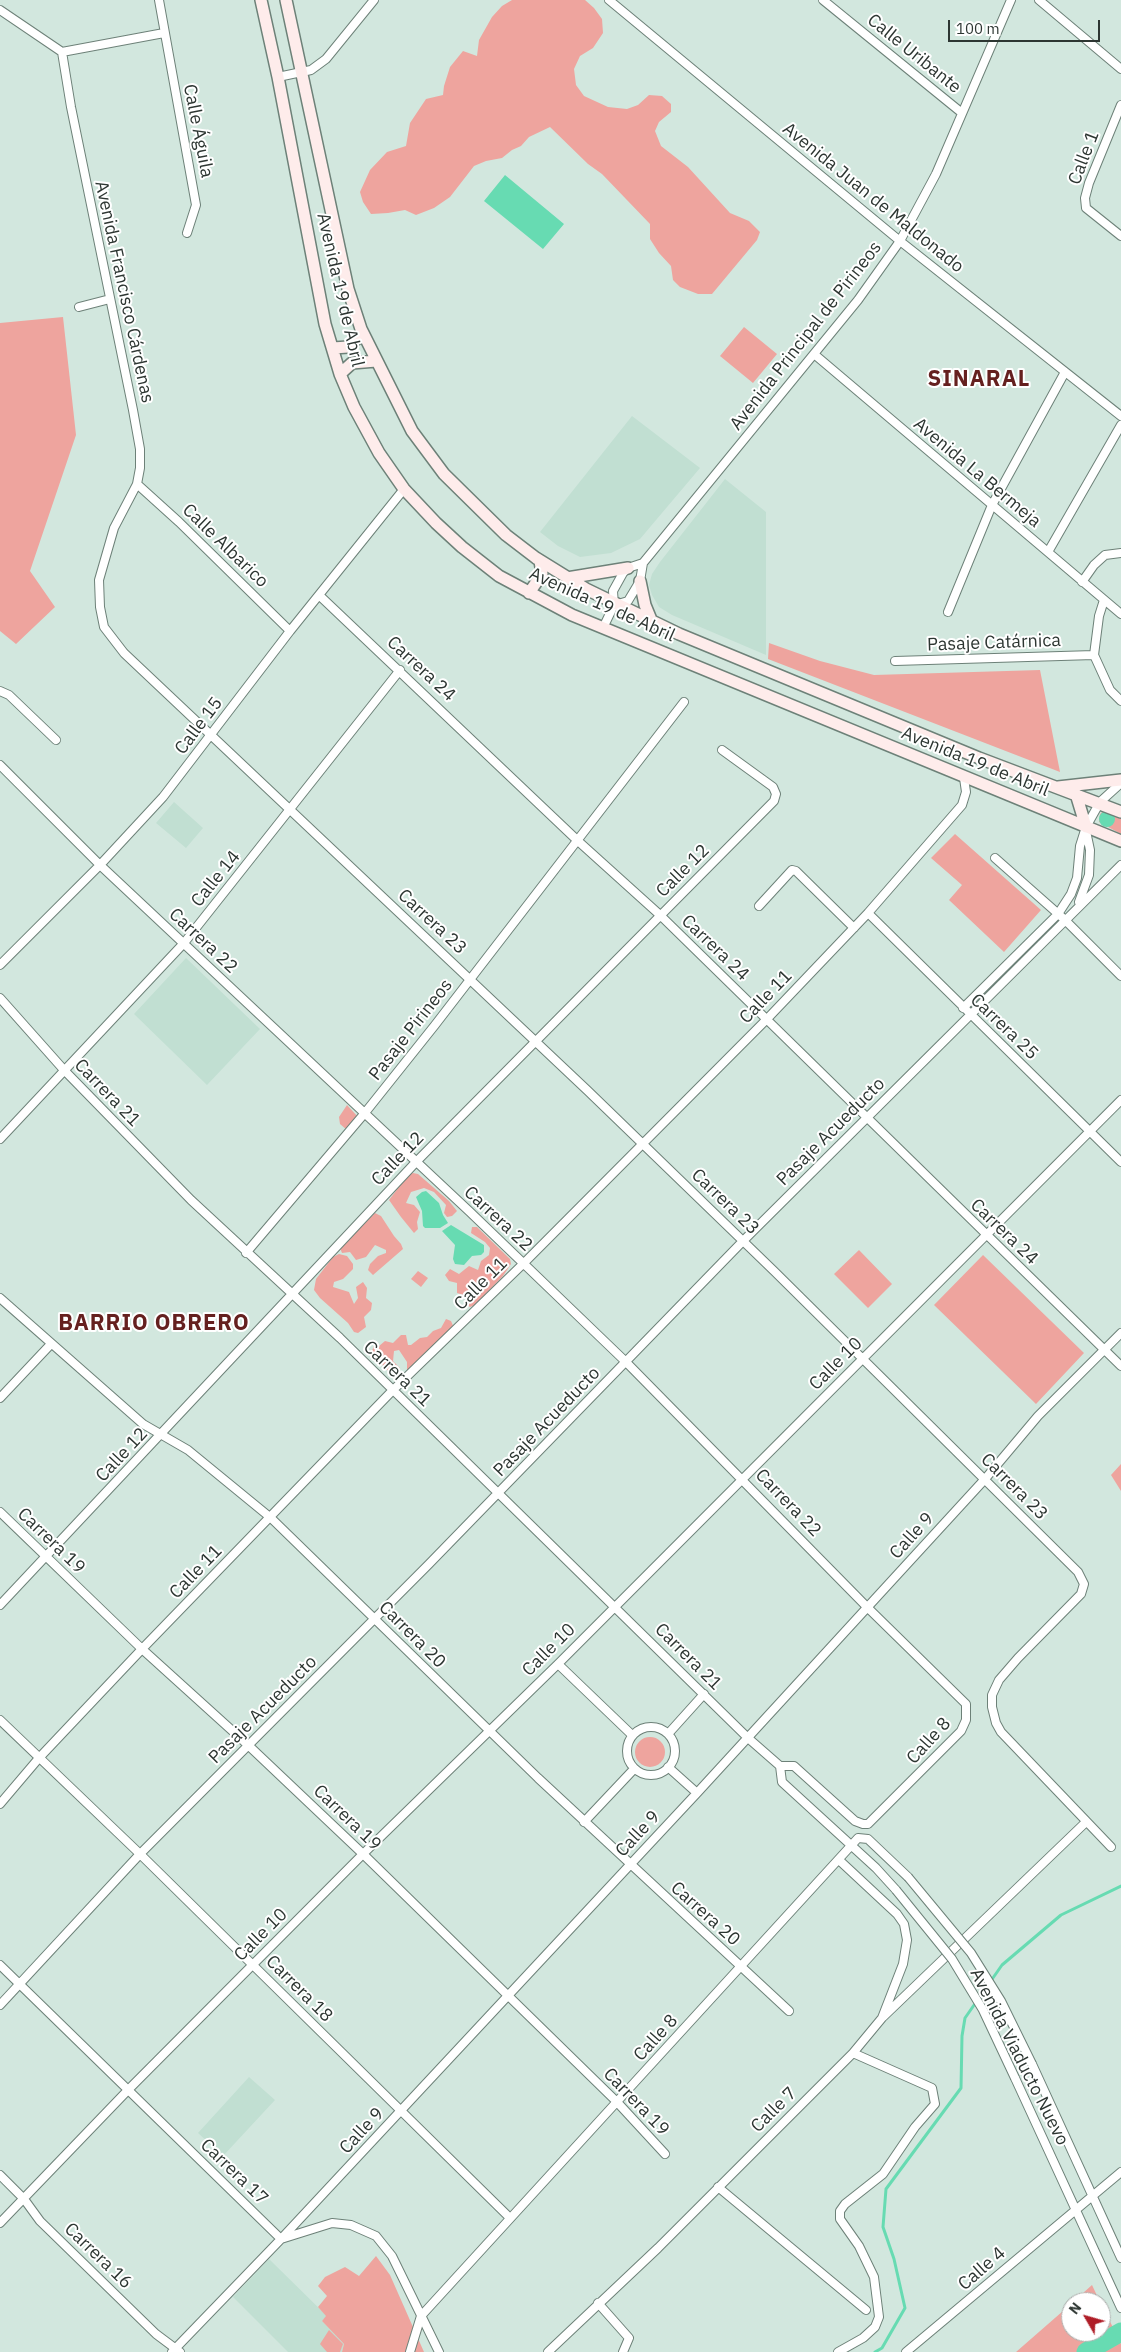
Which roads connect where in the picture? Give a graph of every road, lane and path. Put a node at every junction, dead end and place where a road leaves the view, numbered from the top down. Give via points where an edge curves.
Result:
1 (159, 0) edge
2 (261, 0) edge
3 (286, 0) edge
4 (374, 0) edge
5 (609, 0) edge
6 (823, 0) edge
7 (1011, 0) edge
8 (1038, 0) edge
9 (0, 10) edge
10 (164, 33) junction
11 (62, 52) junction
12 (1121, 69) edge
13 (302, 72) junction
14 (278, 77) junction
15 (1121, 106) edge
16 (962, 113) junction
17 (187, 234) dead end
18 (1121, 236) edge
19 (900, 240) junction
20 (110, 299) junction
21 (79, 307) dead end
22 (362, 333) junction
23 (333, 348) junction
24 (814, 354) junction
25 (376, 361) junction
26 (1065, 372) junction
27 (340, 374) junction
28 (1121, 416) edge
29 (1121, 425) edge
30 (137, 484) junction
31 (404, 489) junction
32 (992, 505) junction
33 (1048, 552) junction
34 (1121, 553) edge
35 (540, 562) junction
36 (643, 563) junction
37 (628, 568) junction
38 (567, 578) junction
39 (640, 581) junction
40 (1082, 582) junction
41 (529, 593) junction
42 (320, 596) junction
43 (1104, 600) junction
44 (614, 605) junction
45 (100, 607) joint
46 (948, 612) dead end
47 (1121, 614) edge
48 (652, 622) junction
49 (603, 628) junction
50 (290, 631) junction
51 (1094, 656) junction
52 (894, 661) dead end
53 (400, 670) junction
54 (0, 691) edge
55 (684, 702) dead end
56 (1121, 702) edge
57 (210, 736) junction
58 (56, 740) dead end
59 (722, 750) dead end
60 (0, 766) edge
61 (964, 778) junction
62 (1121, 781) edge
63 (1056, 787) junction
64 (1076, 794) junction
65 (1100, 802) junction
66 (290, 811) junction
67 (1121, 812) edge
68 (1086, 827) junction
69 (578, 841) junction
70 (1121, 841) edge
71 (995, 858) dead end
72 (100, 865) junction
73 (1121, 865) edge
74 (759, 906) dead end
75 (1077, 906) junction
76 (868, 913) junction
77 (660, 915) junction
78 (1061, 916) junction
79 (854, 928) junction
80 (184, 943) junction
81 (0, 965) edge
82 (1121, 976) edge
83 (470, 978) junction
84 (0, 998) edge
85 (962, 1008) junction
86 (970, 1014) junction
87 (766, 1019) junction
88 (536, 1040) junction
89 (64, 1070) junction
90 (1121, 1100) edge
91 (364, 1114) junction
92 (867, 1118) junction
93 (1090, 1132) junction
94 (0, 1139) edge
95 (643, 1143) junction
96 (416, 1162) junction
97 (1121, 1162) edge
98 (987, 1236) junction
99 (743, 1241) junction
100 (246, 1252) junction
101 (524, 1263) junction
102 (292, 1294) junction
103 (0, 1298) edge
104 (1121, 1332) edge
105 (51, 1344) junction
106 (1104, 1350) junction
107 (863, 1359) junction
108 (626, 1362) junction
109 (1121, 1366) edge
110 (392, 1390) junction
111 (0, 1398) edge
112 (161, 1436) junction
113 (742, 1478) junction
114 (985, 1479) junction
115 (498, 1493) junction
116 (0, 1512) edge
117 (271, 1518) junction
118 (46, 1557) junction
119 (0, 1605) edge
120 (614, 1606) junction
121 (867, 1607) junction
122 (375, 1619) junction
123 (142, 1649) junction
124 (558, 1664) junction
125 (704, 1694) junction
126 (966, 1704) joint
127 (0, 1720) edge
128 (488, 1731) junction
129 (668, 1734) junction
130 (632, 1735) junction
131 (748, 1738) junction
132 (248, 1745) junction
133 (39, 1758) junction
134 (780, 1766) junction
135 (668, 1767) junction
136 (634, 1769) junction
137 (698, 1793) junction
138 (0, 1804) edge
139 (584, 1822) junction
140 (1086, 1822) junction
141 (868, 1824) junction
142 (868, 1839) junction
143 (851, 1846) junction
144 (1111, 1847) dead end
145 (140, 1854) junction
146 (363, 1854) junction
147 (839, 1860) junction
148 (630, 1866) junction
149 (0, 1965) edge
150 (253, 1965) junction
151 (740, 1967) junction
152 (20, 1984) junction
153 (507, 1995) junction
154 (0, 2005) edge
155 (789, 2011) dead end
156 (882, 2018) junction
157 (853, 2054) junction
158 (128, 2090) junction
159 (617, 2102) junction
160 (401, 2111) junction
161 (665, 2154) dead end
162 (1121, 2172) edge
163 (0, 2175) edge
164 (718, 2187) junction
165 (1092, 2196) junction
166 (24, 2199) junction
167 (1077, 2209) junction
168 (510, 2218) junction
169 (0, 2223) edge
170 (281, 2239) junction
171 (1121, 2258) edge
172 (598, 2303) junction
173 (1121, 2308) edge
174 (866, 2310) dead end
175 (421, 2316) junction
176 (176, 2351) edge
177 (410, 2352) edge
178 (439, 2352) edge
179 (548, 2352) edge
180 (623, 2352) edge
181 (838, 2352) edge
182 (906, 2352) edge

1 - 10 street, Calle Águila
2 - 14 main road, Avenida 19 de Abril
3 - 13 main road, Avenida 19 de Abril
4 - 13 street via 326,59 311,70
5 - 19 street, Avenida Juan de Maldonado
6 - 16 street, Calle Uribante
7 - 16 street, Avenida Principal de Pirineos
8 - 12 street
9 - 11 street
10 - 11 street
10 - 17 street, Calle Águila via 196,205
11 - 20 street, Avenida Francisco Cárdenas
13 - 14 street
13 - 22 main road, Avenida 19 de Abril via 348,289
14 - 23 main road, Avenida 19 de Abril
15 - 18 street, Calle 1 via 1085,198 1086,208
16 - 19 street, Avenida Principal de Pirineos via 936,174
19 - 24 street, Avenida Principal de Pirineos via 858,300
19 - 26 street, Avenida Juan de Maldonado
20 - 21 street
20 - 30 street, Avenida Francisco Cárdenas via 140,449
22 - 23 main road via 348,348
22 - 25 main road, Avenida 19 de Abril
23 - 27 main road, Avenida 19 de Abril
24 - 32 street, Avenida La Bermeja
24 - 36 street, Avenida Principal de Pirineos
25 - 27 main road via 352,363
25 - 35 main road, Avenida 19 de Abril via 412,431 444,474 506,536
26 - 28 street, Avenida Juan de Maldonado
26 - 32 street
27 - 31 main road, Avenida 19 de Abril via 374,444
29 - 33 street
30 - 45 street, Avenida Francisco Cárdenas via 114,528 99,580
30 - 50 street, Calle Albarico
31 - 41 main road, Avenida 19 de Abril via 462,547 499,576
31 - 42 street, Calle 15
32 - 33 street, Avenida La Bermeja
32 - 46 street
33 - 40 street, Avenida La Bermeja
34 - 40 street via 1106,556 1094,565
35 - 38 main road, Avenida 19 de Abril
35 - 41 main road via 542,574
36 - 37 street
36 - 39 street, Avenida Principal de Pirineos
37 - 38 main road
37 - 44 street via 613,591
38 - 44 main road, Avenida 19 de Abril
39 - 44 street, Avenida Principal de Pirineos via 628,601
39 - 48 main road
40 - 43 street, Avenida La Bermeja
41 - 49 main road, Avenida 19 de Abril
42 - 50 street, Calle 15
42 - 53 street, Carrera 24
43 - 47 street, Avenida La Bermeja
43 - 51 street
44 - 48 main road, Avenida 19 de Abril
44 - 49 street
45 - 57 street, Carrera 23 via 104,627 112,640
48 - 63 main road, Avenida 19 de Abril
49 - 61 main road, Avenida 19 de Abril
50 - 57 street, Calle 15
51 - 52 street, Pasaje Catárnica
51 - 56 street via 1110,690
53 - 66 street, Calle 14
53 - 69 street, Carrera 24
54 - 58 street
55 - 69 street, Pasaje Pirineos
57 - 66 street, Carrera 23
57 - 72 street, Calle 15 via 163,797
59 - 77 street, Calle 12 via 773,787 774,801
60 - 72 street, Carrera 22
61 - 68 main road, Avenida 19 de Abril
61 - 76 street, Calle 11 via 966,792 962,805
62 - 63 main road
62 - 65 street
63 - 64 main road, Avenida 19 de Abril
64 - 65 main road, Avenida 19 de Abril
64 - 68 main road
65 - 67 main road, Avenida 19 de Abril
65 - 68 street
66 - 80 street, Calle 14
66 - 83 street, Carrera 23
68 - 70 main road, Avenida 19 de Abril
68 - 75 street via 1090,868
68 - 78 street via 1080,846 1077,878
69 - 77 street, Carrera 24
69 - 83 street, Pasaje Pirineos
71 - 78 street
72 - 80 street, Carrera 22
72 - 81 street, Calle 15
73 - 75 street, Pasaje Acueducto
74 - 79 street via 792,870
75 - 78 street, Pasaje Acueducto
76 - 79 street, Calle 11
76 - 85 street, Carrera 25
77 - 87 street, Carrera 24
77 - 88 street, Calle 12
78 - 82 street
78 - 85 street
78 - 86 street, Pasaje Acueducto
79 - 87 street, Calle 11
80 - 89 street, Calle 14
80 - 91 street, Carrera 22
83 - 88 street, Carrera 23
83 - 91 street, Pasaje Pirineos
84 - 89 street, Carrera 21
85 - 86 street, Carrera 25
86 - 92 street, Pasaje Acueducto
86 - 93 street, Carrera 25
87 - 92 street, Carrera 24
87 - 95 street, Calle 11
88 - 95 street, Carrera 23
88 - 96 street, Calle 12
89 - 94 street, Calle 14
89 - 100 street, Carrera 21
90 - 93 street, Calle 10
91 - 96 street, Carrera 22
91 - 100 street, Pasaje Pirineos
92 - 98 street, Carrera 24
92 - 99 street, Pasaje Acueducto
93 - 97 street, Carrera 25
93 - 98 street, Calle 10
95 - 99 street, Carrera 23
95 - 101 street, Calle 11
96 - 101 street, Carrera 22
96 - 102 street, Calle 12
98 - 106 street, Carrera 24
98 - 107 street, Calle 10
99 - 107 street, Carrera 23
99 - 108 street, Pasaje Acueducto
100 - 102 street, Carrera 21
101 - 108 street, Carrera 22
101 - 110 street, Calle 11
102 - 110 street, Carrera 21
102 - 112 street, Calle 12
103 - 105 street, Carrera 20
104 - 106 street, Calle 9
105 - 111 street
105 - 112 street, Carrera 20
106 - 109 street, Carrera 24
106 - 114 street, Calle 9 via 1038,1416
107 - 113 street, Calle 10
107 - 114 street, Carrera 23
108 - 113 street, Carrera 22
108 - 115 street, Pasaje Acueducto
110 - 115 street, Carrera 21
110 - 117 street, Calle 11
112 - 117 street, Carrera 20 via 188,1450
112 - 118 street, Calle 12
113 - 120 street, Calle 10
113 - 121 street, Carrera 22
114 - 121 street, Calle 9
114 - 140 street, Carrera 23 via 1078,1572 1084,1584 1081,1594 999,1680 992,1695 992,1707 1001,1732
115 - 120 street, Carrera 21
115 - 122 street, Pasaje Acueducto
116 - 118 street, Carrera 19
117 - 122 street, Carrera 20
117 - 123 street, Calle 11
118 - 119 street, Calle 12
118 - 123 street, Carrera 19
120 - 124 street, Calle 10
120 - 125 street, Carrera 21
121 - 126 street, Carrera 22
121 - 131 street, Calle 9
122 - 128 street, Carrera 20
122 - 132 street, Pasaje Acueducto
123 - 132 street, Carrera 19
123 - 133 street, Calle 11
124 - 128 street, Calle 10
124 - 130 street
125 - 129 street
125 - 131 street, Carrera 21
126 - 141 street, Calle 8 via 966,1720 961,1731
127 - 133 street, Carrera 18
128 - 139 street, Carrera 20
128 - 146 street, Calle 10
129 - 130 street via 654,1727 638,1730
129 - 135 street via 674,1754
130 - 136 street via 627,1752
131 - 134 street, Carrera 21
131 - 137 street, Calle 9
132 - 145 street, Pasaje Acueducto
132 - 146 street, Carrera 19
133 - 138 street, Calle 11
133 - 145 street, Carrera 18
134 - 141 street, Carrera 21 via 794,1766 855,1821
134 - 143 street, Carrera 21 via 782,1782
135 - 136 street via 652,1775
135 - 137 street
136 - 139 street
137 - 148 street, Calle 9
139 - 148 street, Carrera 20
140 - 144 street, Carrera 23
140 - 156 street
141 - 142 street
142 - 143 street via 858,1838
142 - 165 street, Avenida Viaducto Nuevo, bridge via 908,1877 972,1953 1032,2064
143 - 147 street, Calle 8
143 - 167 street, Avenida Viaducto Nuevo, bridge via 896,1890 952,1959 983,2010
145 - 150 street, Carrera 18
145 - 152 street, Pasaje Acueducto
146 - 150 street, Calle 10
146 - 153 street, Carrera 19
147 - 151 street, Calle 8
147 - 156 street, Calle 7 via 904,1924 907,1940 903,1964
148 - 151 street, Carrera 20
148 - 153 street, Calle 9
149 - 152 street, Carrera 17
150 - 158 street, Calle 10
150 - 160 street, Carrera 18
151 - 155 street, Carrera 20
151 - 159 street, Calle 8
152 - 154 street, Pasaje Acueducto
152 - 158 street, Carrera 17
153 - 159 street, Carrera 19
153 - 160 street, Calle 9
156 - 157 street, Calle 7
157 - 164 street, Calle 7
157 - 181 street via 932,2088 935,2104 883,2174 840,2211 840,2219 860,2246 874,2277 879,2317 875,2327 863,2338
158 - 166 street, Calle 10
158 - 170 street, Carrera 17
159 - 161 street, Carrera 19
159 - 168 street, Calle 8
160 - 168 street, Carrera 18
160 - 170 street, Calle 9
162 - 165 street, Calle 4
163 - 166 street, Carrera 16
164 - 172 street, Calle 7
164 - 174 street
165 - 167 street, Calle 4
165 - 171 street, Avenida Viaducto Nuevo
166 - 169 street, Calle 10
166 - 176 street, Carrera 16 via 47,2227
167 - 173 street, Avenida Viaducto Nuevo
167 - 182 street, Calle 4
168 - 175 street, Calle 8
170 - 175 street via 332,2223 351,2224 376,2236 392,2256
170 - 176 street, Calle 9
172 - 179 street, Calle 7
172 - 180 street via 629,2338
175 - 177 street
175 - 178 street

